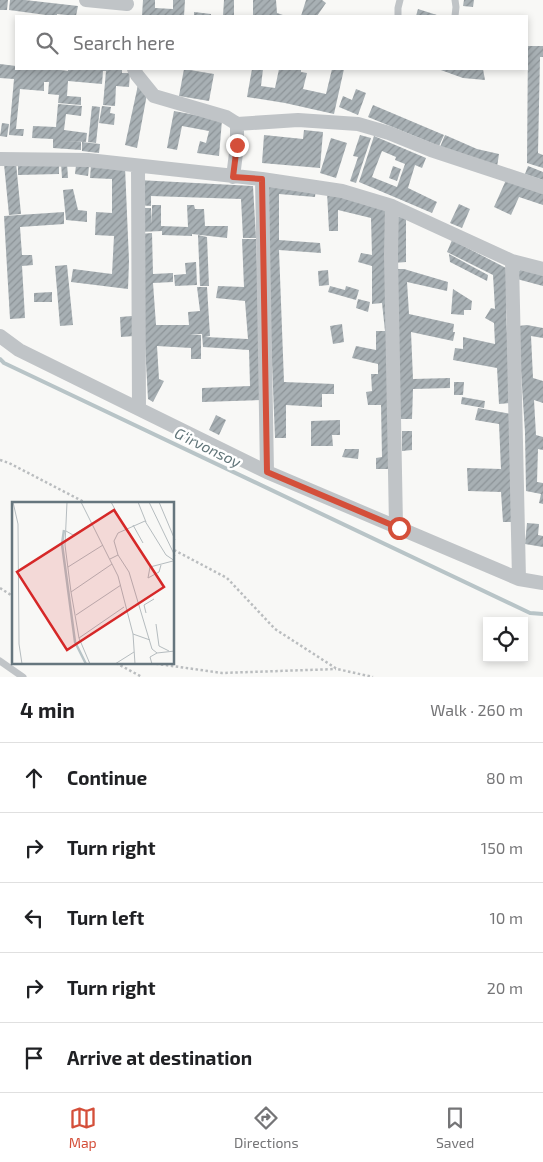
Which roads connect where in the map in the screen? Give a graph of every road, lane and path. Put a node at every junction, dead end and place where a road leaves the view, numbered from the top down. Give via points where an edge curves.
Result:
1 (86, 0) edge
2 (400, 0) edge
3 (455, 0) edge
4 (128, 7) edge
5 (398, 15) edge
6 (455, 15) edge
7 (134, 70) edge
8 (237, 124) junction
9 (0, 159) edge
10 (138, 166) junction
11 (233, 177) junction
12 (262, 179) junction
13 (543, 187) edge
14 (392, 206) junction
15 (512, 261) junction
16 (543, 269) edge
17 (0, 336) edge
18 (139, 410) junction
19 (0, 460) edge
20 (267, 472) junction
21 (84, 502) edge
22 (396, 526) junction
23 (175, 551) edge
24 (519, 579) junction
25 (543, 583) edge
26 (0, 588) edge
27 (12, 597) edge
28 (0, 660) edge
29 (118, 664) edge
30 (158, 664) edge
31 (337, 669) junction
32 (23, 677) edge
33 (142, 677) edge
34 (373, 677) edge

1 - 4 street
2 - 5 lane
3 - 6 lane
7 - 8 street via 154,96
8 - 11 street
8 - 13 street via 298,120 358,124
9 - 10 street via 88,160
10 - 11 street
10 - 18 street
11 - 12 street
12 - 14 street via 342,191
12 - 20 street
14 - 15 street
14 - 22 street via 390,256
15 - 16 street
15 - 24 street
17 - 18 street via 19,350
18 - 20 street
19 - 21 path
20 - 22 street
22 - 24 street
23 - 31 path via 227,578 275,628
24 - 25 street
26 - 27 path
28 - 32 lane
29 - 33 path
30 - 31 path via 222,673
31 - 34 path

